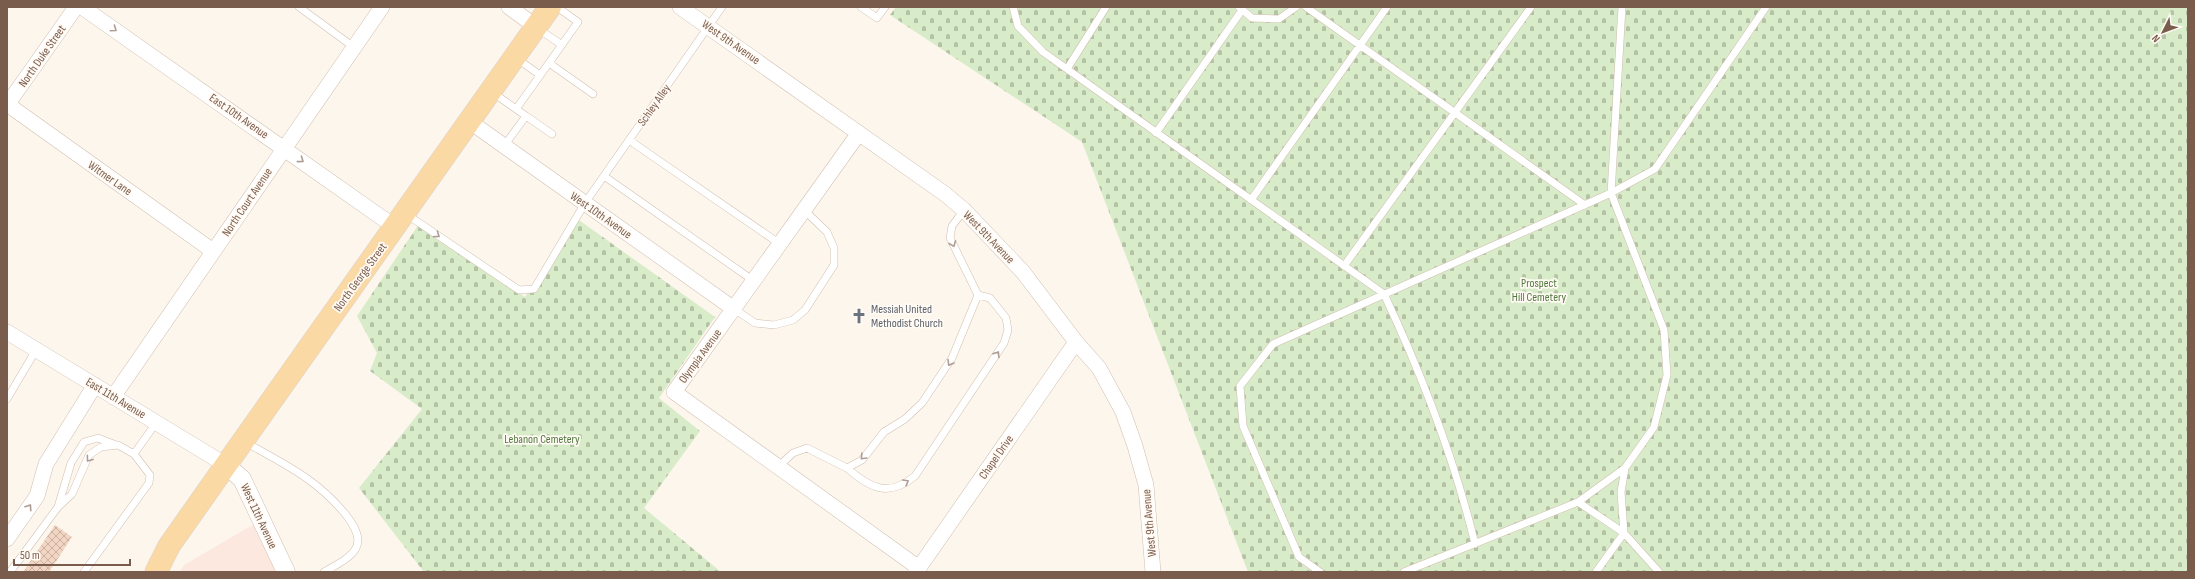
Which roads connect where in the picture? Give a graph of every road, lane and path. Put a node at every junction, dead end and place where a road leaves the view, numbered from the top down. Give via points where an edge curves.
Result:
1 (76, 7) edge
2 (82, 7) edge
3 (299, 7) edge
4 (382, 7) edge
5 (509, 7) edge
6 (550, 7) edge
7 (557, 7) edge
8 (680, 7) edge
9 (722, 7) edge
10 (862, 7) edge
11 (885, 7) edge
12 (1013, 7) edge
13 (1106, 7) edge
14 (1296, 7) edge
15 (1306, 7) edge
16 (1387, 7) edge
17 (1531, 7) edge
18 (1622, 7) edge
19 (1766, 7) edge
20 (1240, 9) edge
21 (535, 26) junction
22 (708, 26) junction
23 (562, 45) junction
24 (1360, 45) junction
25 (355, 48) junction
26 (514, 56) junction
27 (549, 63) junction
28 (1066, 69) junction
29 (540, 75) junction
30 (490, 90) junction
31 (593, 94) dead end
32 (7, 104) edge
33 (516, 109) junction
34 (1455, 113) junction
35 (526, 116) junction
36 (469, 121) junction
37 (859, 133) junction
38 (1156, 133) junction
39 (552, 134) dead end
40 (629, 140) junction
41 (504, 146) junction
42 (284, 148) junction
43 (604, 176) junction
44 (1611, 194) junction
45 (1251, 200) junction
46 (585, 203) junction
47 (1585, 205) junction
48 (804, 210) junction
49 (964, 210) junction
50 (400, 220) junction
51 (780, 244) junction
52 (213, 251) junction
53 (1344, 266) junction
54 (754, 281) junction
55 (1384, 294) junction
56 (978, 295) junction
57 (734, 309) junction
58 (7, 332) edge
59 (1076, 342) junction
60 (36, 350) junction
61 (95, 385) junction
62 (9, 391) edge
63 (113, 397) junction
64 (7, 399) edge
65 (156, 423) junction
66 (243, 440) junction
67 (118, 445) junction
68 (134, 454) junction
69 (226, 465) junction
70 (779, 466) junction
71 (847, 468) junction
72 (1625, 468) junction
73 (1578, 502) junction
74 (58, 507) junction
75 (1624, 533) junction
76 (7, 539) edge
77 (1475, 544) junction
78 (169, 546) junction
79 (918, 570) edge
80 (10, 572) edge
81 (84, 572) edge
82 (144, 572) edge
83 (156, 572) edge
84 (286, 572) edge
85 (324, 572) edge
86 (1153, 572) edge
87 (1320, 572) edge
88 (1404, 572) edge
89 (1596, 572) edge
90 (1659, 572) edge

1 - 32 street, North Duke Street
2 -> 42 street, East 10th Avenue
3 - 25 lane
4 - 25 street, North Court Avenue
5 - 21 street
6 - 21 main road, North George Street
7 - 23 lane via 578,22
8 - 22 street, West 9th Avenue
9 - 22 lane, Schley Alley
10 - 11 lane via 877,18
12 - 28 lane via 1018,26 1043,52
13 - 28 lane
14 - 20 lane via 1279,19 1252,18
15 - 24 lane
16 - 24 lane
17 - 34 lane
18 - 44 lane
19 - 44 lane via 1655,170
20 - 38 lane
21 - 23 lane
21 - 26 main road, North George Street
22 - 37 street, West 9th Avenue
22 - 40 lane, Schley Alley
23 - 27 lane
24 - 34 lane
24 - 45 lane
25 - 42 street, North Court Avenue
26 - 29 lane
26 - 30 main road, North George Street
27 - 29 lane
27 - 31 lane
28 - 38 lane
29 - 33 lane
30 - 33 lane
30 - 36 main road, North George Street
32 - 52 street, Witmer Lane
33 - 35 lane
34 - 47 lane
34 - 53 lane
35 - 39 lane
35 - 41 lane
36 - 41 street, West 10th Avenue
36 - 50 main road, North George Street
37 - 48 street, Olympia Avenue
37 - 49 street, West 9th Avenue
38 - 45 lane
40 - 43 lane, Schley Alley
40 - 51 lane
41 - 46 street, West 10th Avenue
42 -> 50 street, East 10th Avenue
42 - 52 street, North Court Avenue
43 - 46 lane, Schley Alley
43 - 54 lane
44 - 47 lane
44 - 72 lane via 1664,330 1667,375 1654,427
45 - 53 lane
50 -> 46 lane, Schley Alley via 519,290 534,289
46 - 57 street, West 10th Avenue
47 - 55 lane
48 - 51 street, Olympia Avenue
48 - 57 lane via 827,232 834,248 834,265 805,310 793,320 774,325 755,324
49 -> 56 lane via 952,226 950,238
49 - 59 street, West 9th Avenue via 1023,272
50 - 66 main road, North George Street
51 - 54 street, Olympia Avenue
52 - 63 street, North Court Avenue
53 - 55 lane
54 - 57 street, Olympia Avenue
55 - 77 lane via 1446,441
55 - 87 lane via 1273,344 1240,386 1243,426 1299,557
56 -> 71 lane via 952,358 922,403 905,419 884,432 862,460
71 -> 56 lane via 875,488 884,490 905,484 915,476 1004,342 1008,330 1006,318 990,298
57 - 70 street, Olympia Avenue via 674,392
58 - 60 street, East 11th Avenue
59 - 79 street, Chapel Drive
59 - 86 street, West 9th Avenue via 1098,368 1122,412 1136,446 1146,485
60 - 61 street, East 11th Avenue
60 - 62 lane
61 - 63 street, East 11th Avenue
76 -> 61 street via 37,496 46,464
62 - 64 lane
63 - 65 street, East 11th Avenue
65 - 68 lane
65 - 69 street, East 11th Avenue
66 - 69 main road, North George Street
66 - 85 lane via 316,484 333,499 350,520 358,534 356,548 342,562
67 - 68 lane
67 -> 74 lane via 101,447 89,455 72,494
67 - 74 lane via 98,438 84,442 71,463
68 - 81 lane via 150,475 149,483
69 - 78 main road, North George Street
69 - 84 street, West 11th Avenue via 242,479
70 - 71 lane via 793,453 807,448
70 - 79 street, Olympia Avenue
72 - 73 lane
72 - 75 lane via 1621,492
73 - 75 lane
73 - 77 lane
74 - 80 lane
75 - 89 lane
75 - 90 lane
77 - 88 lane
78 - 82 main road, North George Street
78 - 83 main road, North George Street

